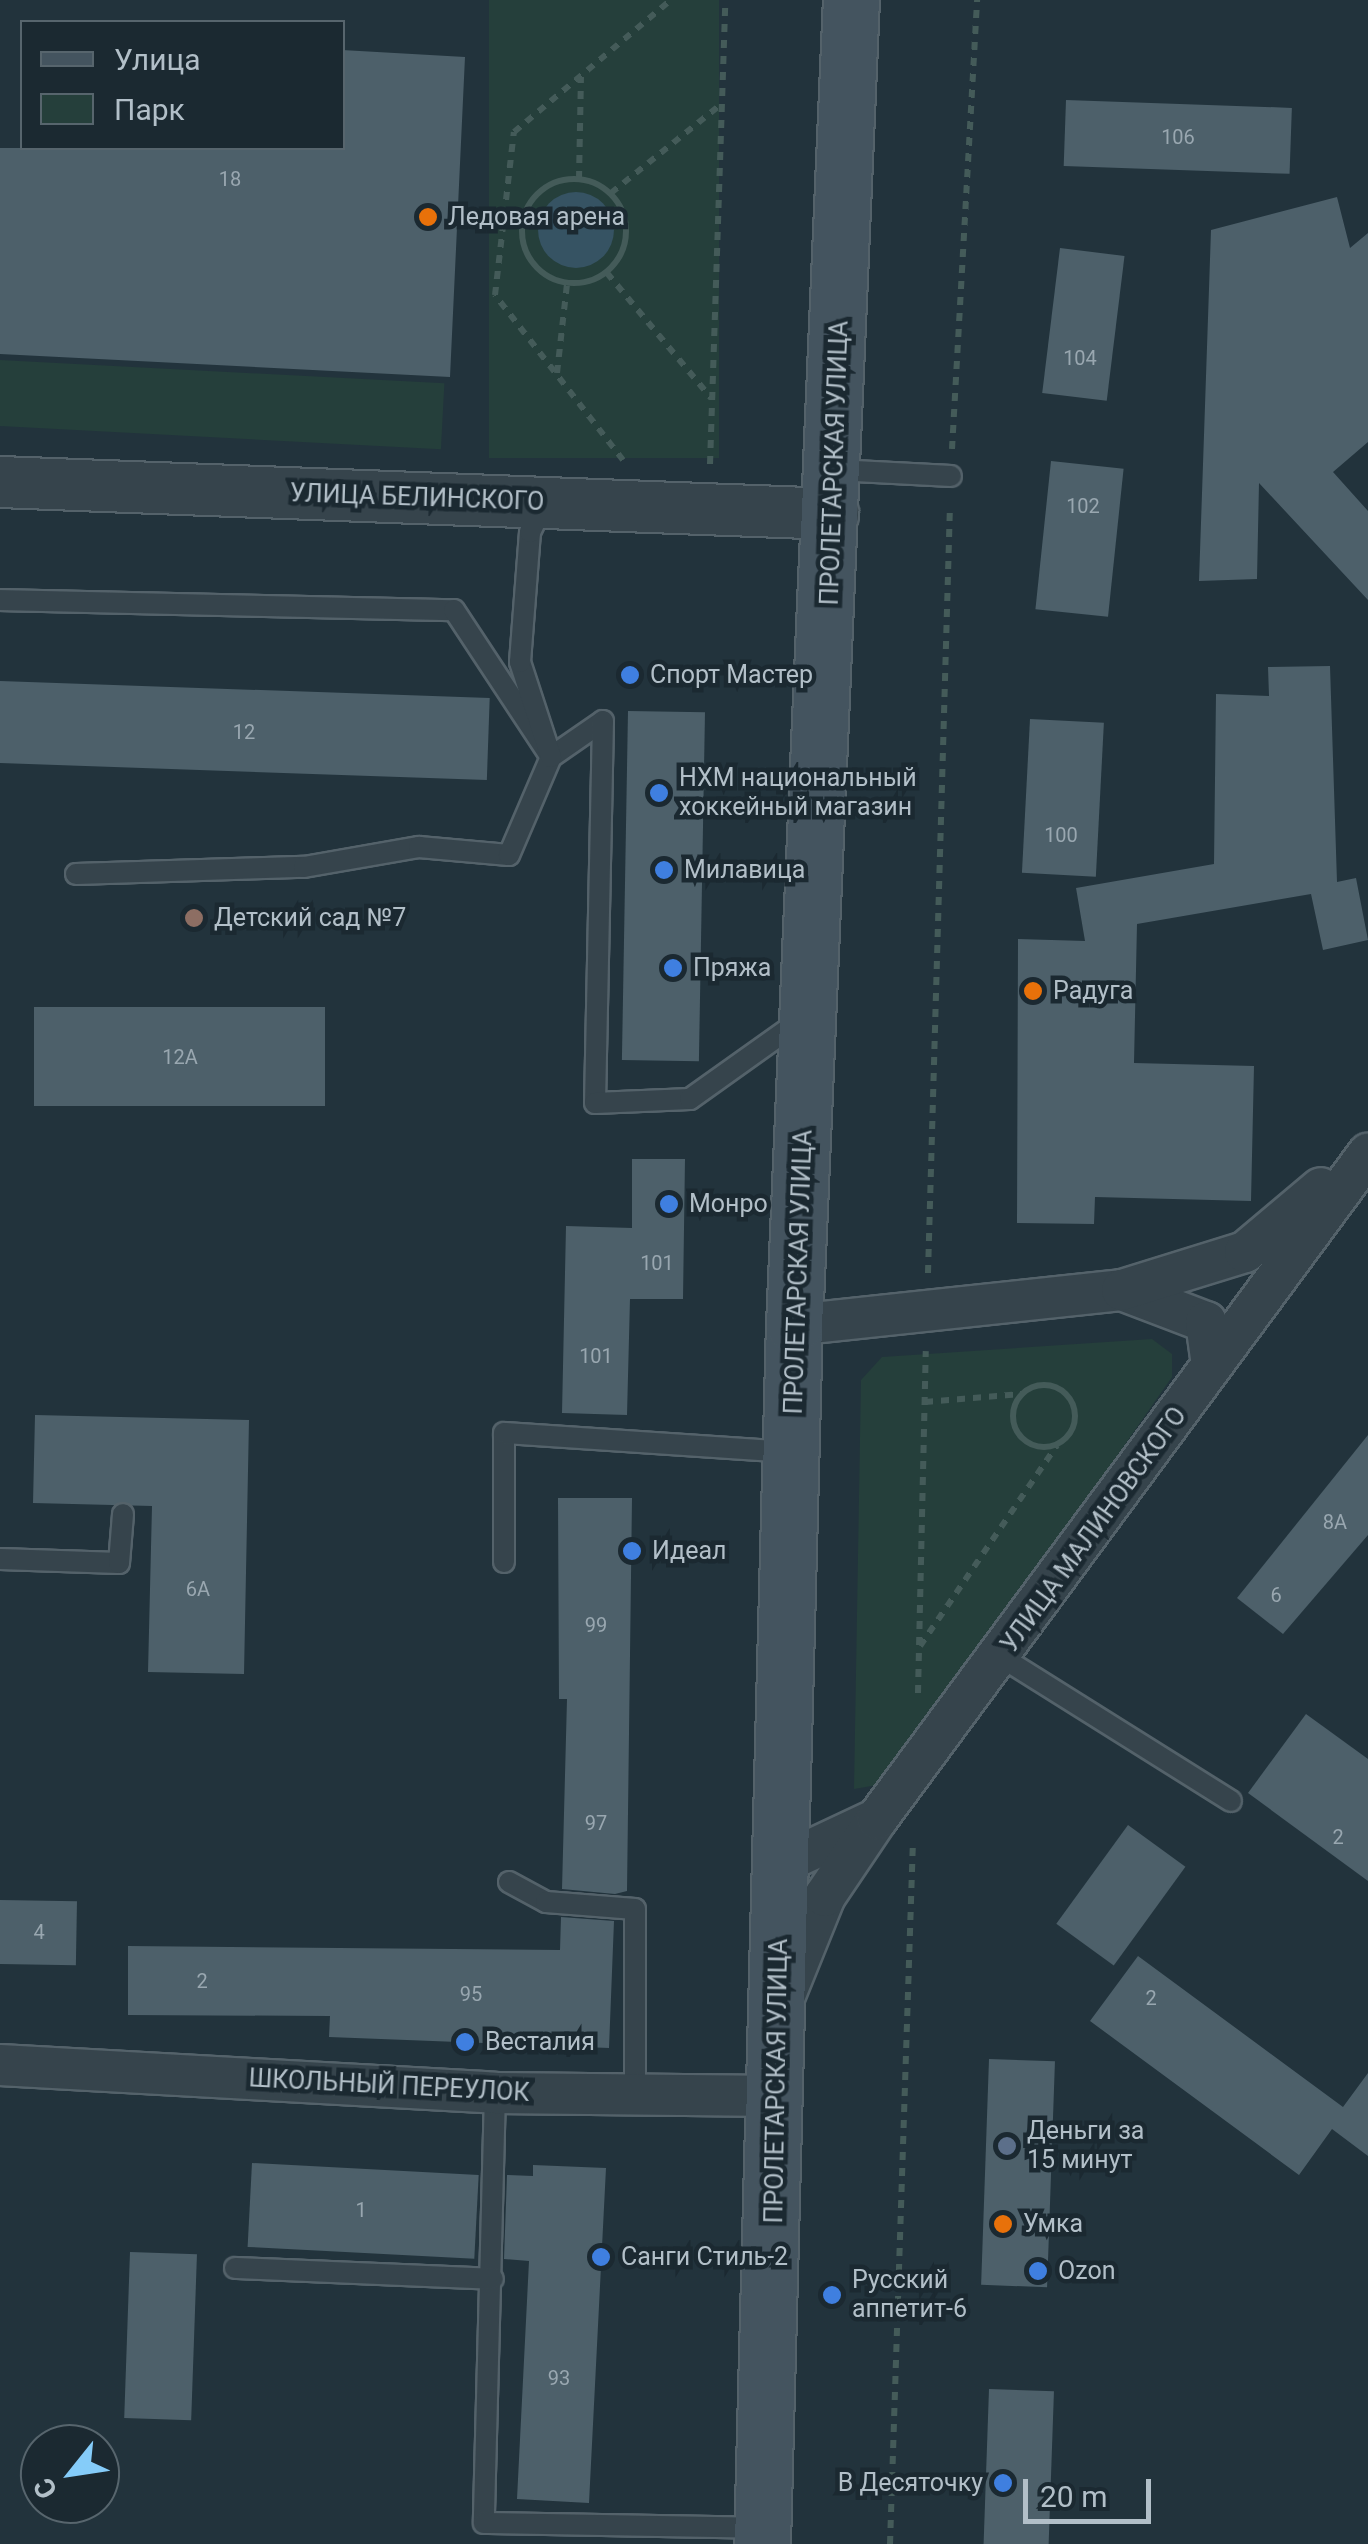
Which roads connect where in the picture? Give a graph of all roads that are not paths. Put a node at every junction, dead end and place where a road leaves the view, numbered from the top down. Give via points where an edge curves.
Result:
1 (851, 0) edge
2 (950, 476) road end
3 (0, 482) edge
4 (835, 492) junction
5 (543, 503) junction
6 (0, 600) edge
7 (552, 757) junction
8 (76, 874) dead end
9 (812, 1012) junction
10 (1368, 1144) edge
11 (1368, 1154) edge
12 (1122, 1290) junction
13 (794, 1326) junction
14 (1212, 1365) junction
15 (792, 1452) junction
16 (123, 1514) dead end
17 (0, 1559) edge
18 (504, 1562) dead end
19 (1003, 1658) junction
20 (1232, 1801) dead end
21 (877, 1819) junction
22 (782, 1863) junction
23 (509, 1882) dead end
24 (777, 2013) junction
25 (0, 2064) edge
26 (495, 2093) junction
27 (635, 2095) junction
28 (779, 2096) junction
29 (235, 2268) dead end
30 (493, 2279) junction
31 (762, 2536) edge

1 - 4 main road, ПРОЛЕТАРСКАЯ УЛИЦА
2 - 4 lane
3 - 5 street, УЛИЦА БЕЛИНСКОГО
4 - 5 street, УЛИЦА БЕЛИНСКОГО
4 - 9 main road, ПРОЛЕТАРСКАЯ УЛИЦА
5 - 7 lane via 530,532 520,662
6 - 7 lane via 454,610
7 - 8 lane via 509,856 419,847 304,868
7 - 9 lane via 602,721 595,1103 690,1099
9 - 13 main road, ПРОЛЕТАРСКАЯ УЛИЦА
10 - 12 street via 1245,1252
11 - 14 street, УЛИЦА МАЛИНОВСКОГО
12 - 13 street
12 - 14 street via 1206,1322
13 - 15 main road, ПРОЛЕТАРСКАЯ УЛИЦА
14 - 19 street, УЛИЦА МАЛИНОВСКОГО
15 - 18 lane via 504,1432
15 - 22 main road, ПРОЛЕТАРСКАЯ УЛИЦА
16 - 17 lane via 119,1563
19 - 20 lane
19 - 21 street, УЛИЦА МАЛИНОВСКОГО
21 - 22 street, УЛИЦА МАЛИНОВСКОГО
21 - 24 street via 825,1896
22 - 24 main road, ПРОЛЕТАРСКАЯ УЛИЦА
23 - 27 lane via 546,1902 635,1909
24 - 28 main road, ПРОЛЕТАРСКАЯ УЛИЦА
25 - 26 street, ШКОЛЬНЫЙ ПЕРЕУЛОК
26 - 27 street, ШКОЛЬНЫЙ ПЕРЕУЛОК
26 - 30 lane
27 - 28 street, ШКОЛЬНЫЙ ПЕРЕУЛОК
28 - 31 main road, ПРОЛЕТАРСКАЯ УЛИЦА
29 - 30 lane
30 - 31 lane via 484,2523

